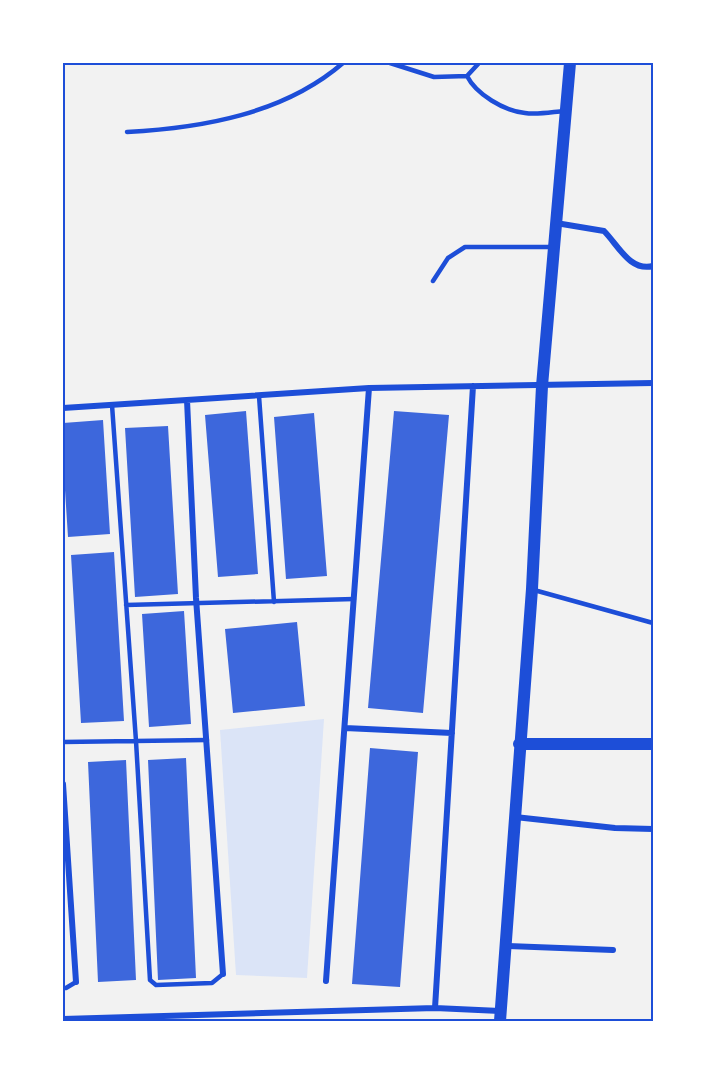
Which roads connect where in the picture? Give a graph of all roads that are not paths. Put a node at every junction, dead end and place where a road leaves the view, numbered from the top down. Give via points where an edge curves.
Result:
1 (343, 63) edge
2 (390, 63) edge
3 (479, 63) edge
4 (570, 63) edge
5 (467, 76) junction
6 (566, 111) junction
7 (127, 132) dead end
8 (556, 223) junction
9 (554, 247) junction
10 (653, 266) edge
11 (433, 281) dead end
12 (653, 383) edge
13 (473, 386) junction
14 (542, 386) junction
15 (369, 388) junction
16 (259, 396) junction
17 (187, 400) junction
18 (112, 405) junction
19 (63, 408) edge
20 (532, 589) junction
21 (354, 599) junction
22 (274, 602) junction
23 (197, 603) junction
24 (126, 605) junction
25 (653, 623) edge
26 (345, 728) junction
27 (452, 733) junction
28 (207, 740) junction
29 (136, 741) junction
30 (63, 742) edge
31 (519, 744) junction
32 (653, 744) edge
33 (63, 784) edge
34 (514, 817) junction
35 (653, 829) edge
36 (505, 946) junction
37 (613, 950) dead end
38 (222, 974) joint
39 (326, 981) dead end
40 (76, 982) joint
41 (63, 988) edge
42 (435, 1008) junction
43 (500, 1016) edge
44 (63, 1018) edge

1 - 7 lane via 309,88 242,116 169,130
2 - 5 lane via 434,77
3 - 5 lane
4 - 6 main road
5 - 6 lane via 490,100 525,113
6 - 8 main road
8 - 9 main road
8 - 10 street via 604,231 628,260 646,268
9 - 11 lane via 465,248 448,258
9 - 14 main road
12 - 14 street
13 - 14 street
13 - 15 street
13 - 27 street
14 - 20 main road
15 - 16 street
15 - 21 street
16 - 17 street
16 - 22 lane
17 - 18 street
17 - 23 street
18 - 19 street
18 - 24 lane
20 - 25 lane
20 - 31 main road
21 - 22 lane
21 - 26 street
22 - 23 lane
23 - 24 lane
23 - 28 street
24 - 29 lane
26 - 27 street
26 - 39 street
27 - 42 street
28 - 29 lane
28 - 38 street
29 - 30 lane
29 - 38 lane via 150,980 156,985 212,983
31 - 32 main road
31 - 34 main road
33 - 40 street
34 - 35 street
34 - 36 main road
36 - 37 street
36 - 43 main road
40 - 41 lane
42 - 43 street
42 - 44 street

